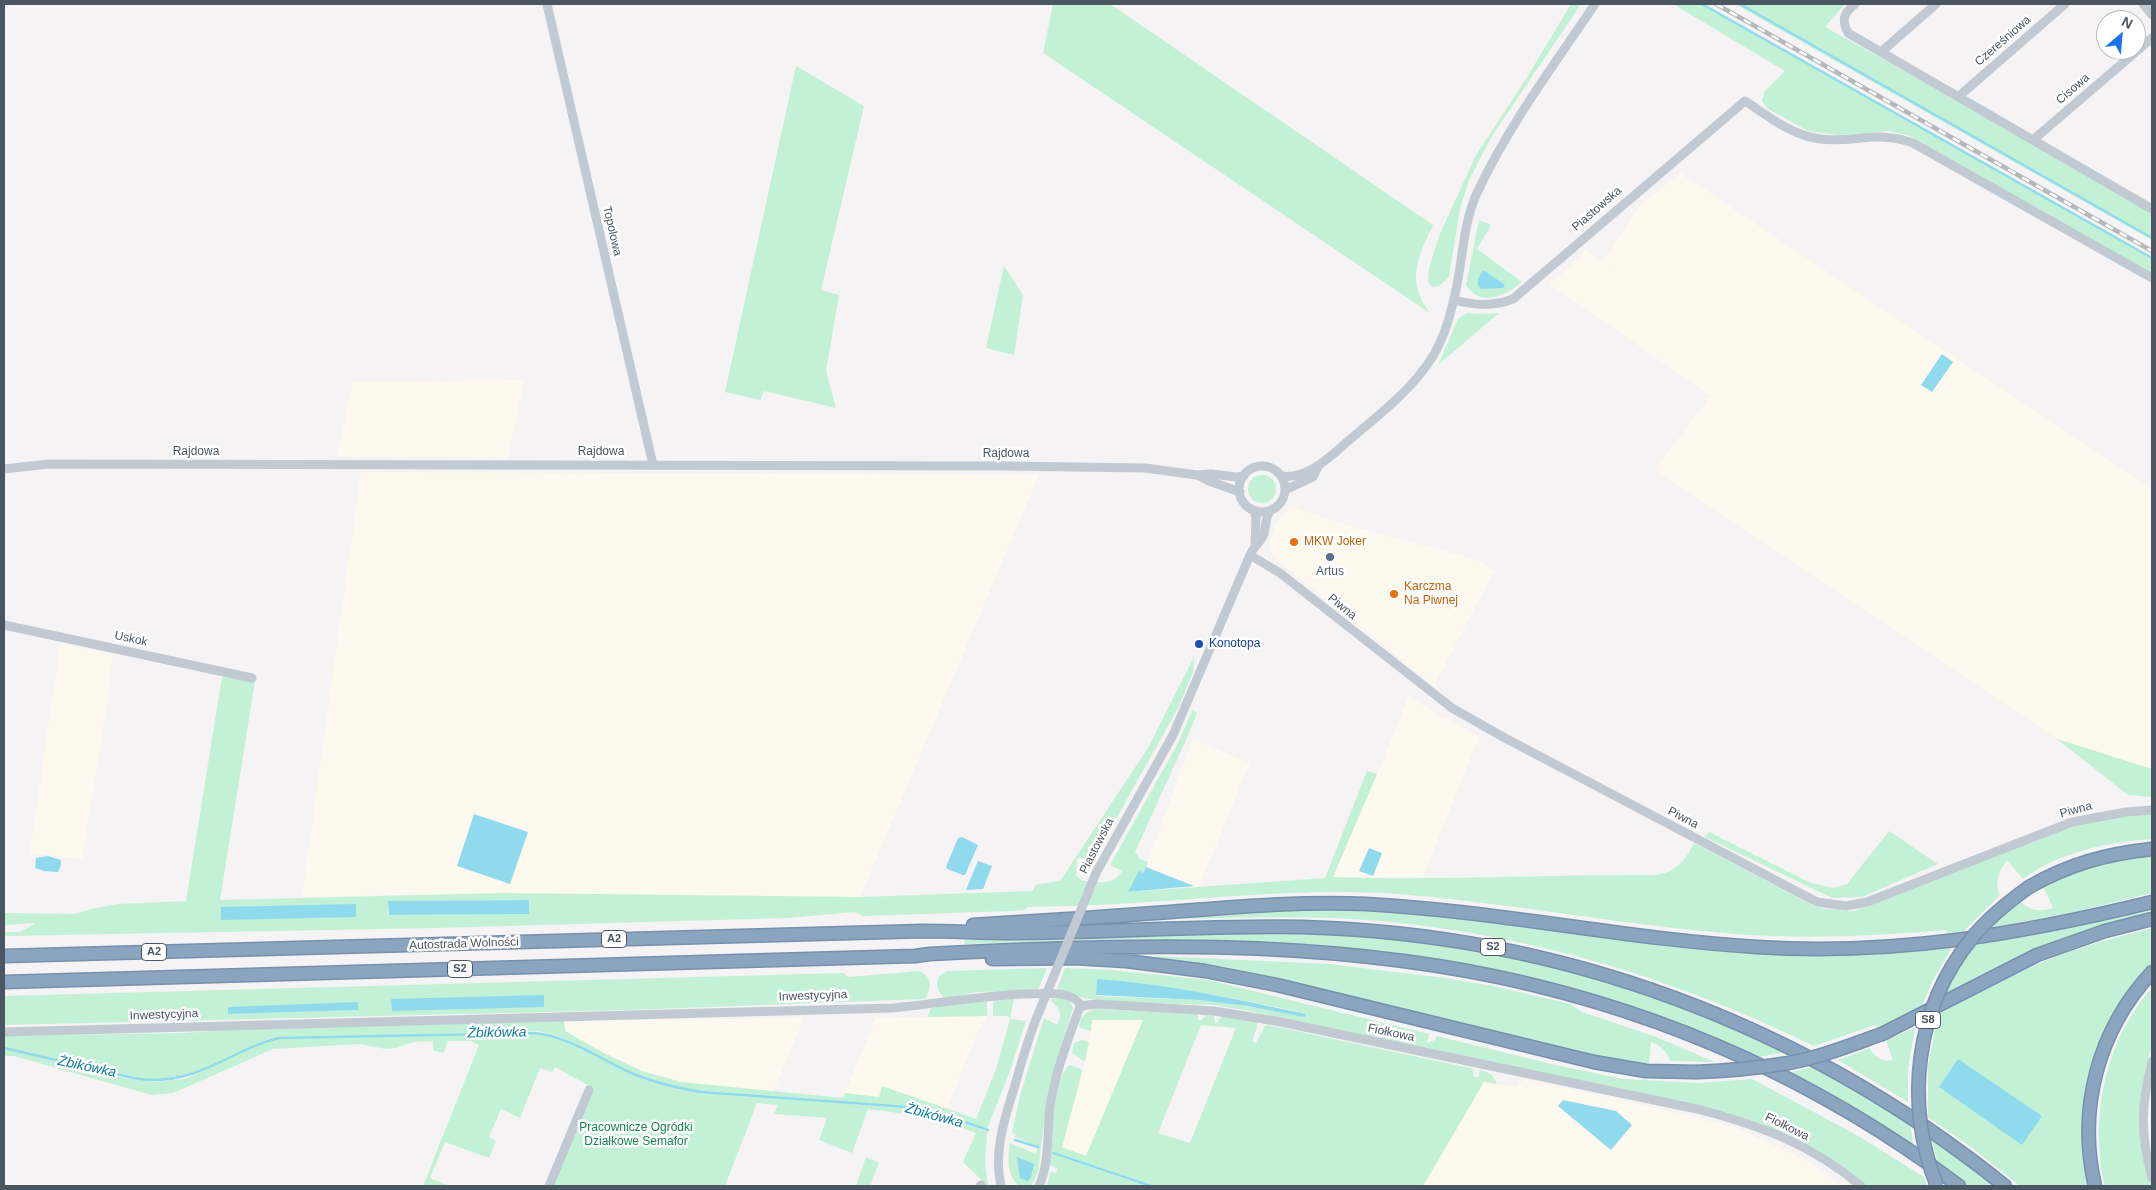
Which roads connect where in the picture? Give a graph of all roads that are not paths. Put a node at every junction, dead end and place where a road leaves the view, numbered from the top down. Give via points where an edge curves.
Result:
1 (547, 4) edge
2 (1594, 4) edge
3 (1855, 4) edge
4 (1936, 4) edge
5 (2065, 4) edge
6 (2143, 4) edge
7 (2152, 14) edge
8 (2152, 38) edge
9 (1881, 52) junction
10 (1958, 97) junction
11 (2033, 140) junction
12 (2152, 209) edge
13 (2152, 278) edge
14 (1454, 300) junction
15 (654, 465) junction
16 (1318, 467) junction
17 (4, 469) edge
18 (1197, 475) junction
19 (1244, 476) junction
20 (1281, 476) junction
21 (1285, 490) junction
22 (1240, 492) junction
23 (1254, 510) junction
24 (1270, 511) junction
25 (1255, 545) junction
26 (1250, 555) junction
27 (4, 625) edge
28 (252, 678) dead end
29 (2152, 810) edge
30 (2152, 849) edge
31 (2152, 902) edge
32 (2152, 919) edge
33 (924, 930) junction
34 (4, 956) edge
35 (915, 956) junction
36 (2152, 972) edge
37 (4, 982) edge
38 (1082, 1006) junction
39 (4, 1032) edge
40 (2152, 1061) edge
41 (589, 1090) dead end
42 (2152, 1178) edge
43 (549, 1186) edge
44 (1001, 1186) edge
45 (1039, 1186) edge
46 (1861, 1186) edge
47 (1937, 1186) edge
48 (1959, 1186) edge
49 (2005, 1186) edge
50 (2095, 1186) edge

1 - 15 street, Topolowa
2 - 14 street via 1499,150 1476,195
3 - 9 street via 1843,18 1848,33
4 - 9 street
5 - 10 street, Czereśniowa
6 - 7 street
8 - 11 street, Cisowa
9 - 10 street
10 - 11 street
11 - 12 street
13 - 14 street, Piastowska via 1913,143 1877,136 1834,140 1812,137 1792,130 1745,100 1512,299 1478,305
14 - 16 street via 1443,335 1420,373 1394,401
15 - 17 street, Rajdowa via 49,464
15 - 18 street, Rajdowa via 1145,468
16 - 20 street via 1294,476
16 - 21 street via 1313,477
18 - 19 street, Rajdowa
18 - 22 street, Rajdowa
19 - 20 street via 1252,469 1262,467 1273,469
19 - 22 street
20 - 21 street
21 - 24 street via 1281,503
22 - 23 street via 1246,505
23 - 24 street
23 - 25 street, Piastowska
24 - 25 street, Piastowska via 1262,539
25 - 26 street, Piastowska
26 - 29 street, Piwna via 1287,579 1452,708 1818,902 1846,906 1867,902 2072,822
26 - 44 street, Piastowska, bridge via 1173,735 1096,872 1039,1012 999,1144
27 - 28 street, Uskok
30 - 47 highway, S8, bridge via 2072,865 2029,887 1989,919 1958,955 1935,999 1926,1026 1918,1074 1919,1115
31 - 33 highway via 2006,934 1934,944 1844,949 1718,944 1408,907 1338,903 976,924
32 - 35 highway, bridge via 2037,956 1882,1034 1828,1053 1742,1070 1696,1072 1646,1071 1594,1062 1277,985 1196,969 1084,958 935,960
33 - 34 highway, Autostrada Wolności / A2
33 - 49 highway, S2 via 1009,933 1303,928 1433,937 1534,955 1632,982 1762,1033 1866,1088 1952,1145
35 - 37 highway, S2
35 - 48 highway, S2 via 1052,948 1257,949 1383,959 1501,978 1623,1010 1744,1057 1853,1115
36 - 50 highway via 2115,1024 2095,1076 2088,1131
38 - 39 street, Inwestycyjna via 1078,1000 1066,995 1041,994 985,996 892,1008
38 - 45 street via 1050,1103 1044,1169
38 - 46 street, Fiołkowa via 1214,1011 1276,1021 1697,1110 1743,1121 1774,1133 1838,1167
40 - 42 street via 2143,1112 2144,1148
41 - 43 street

